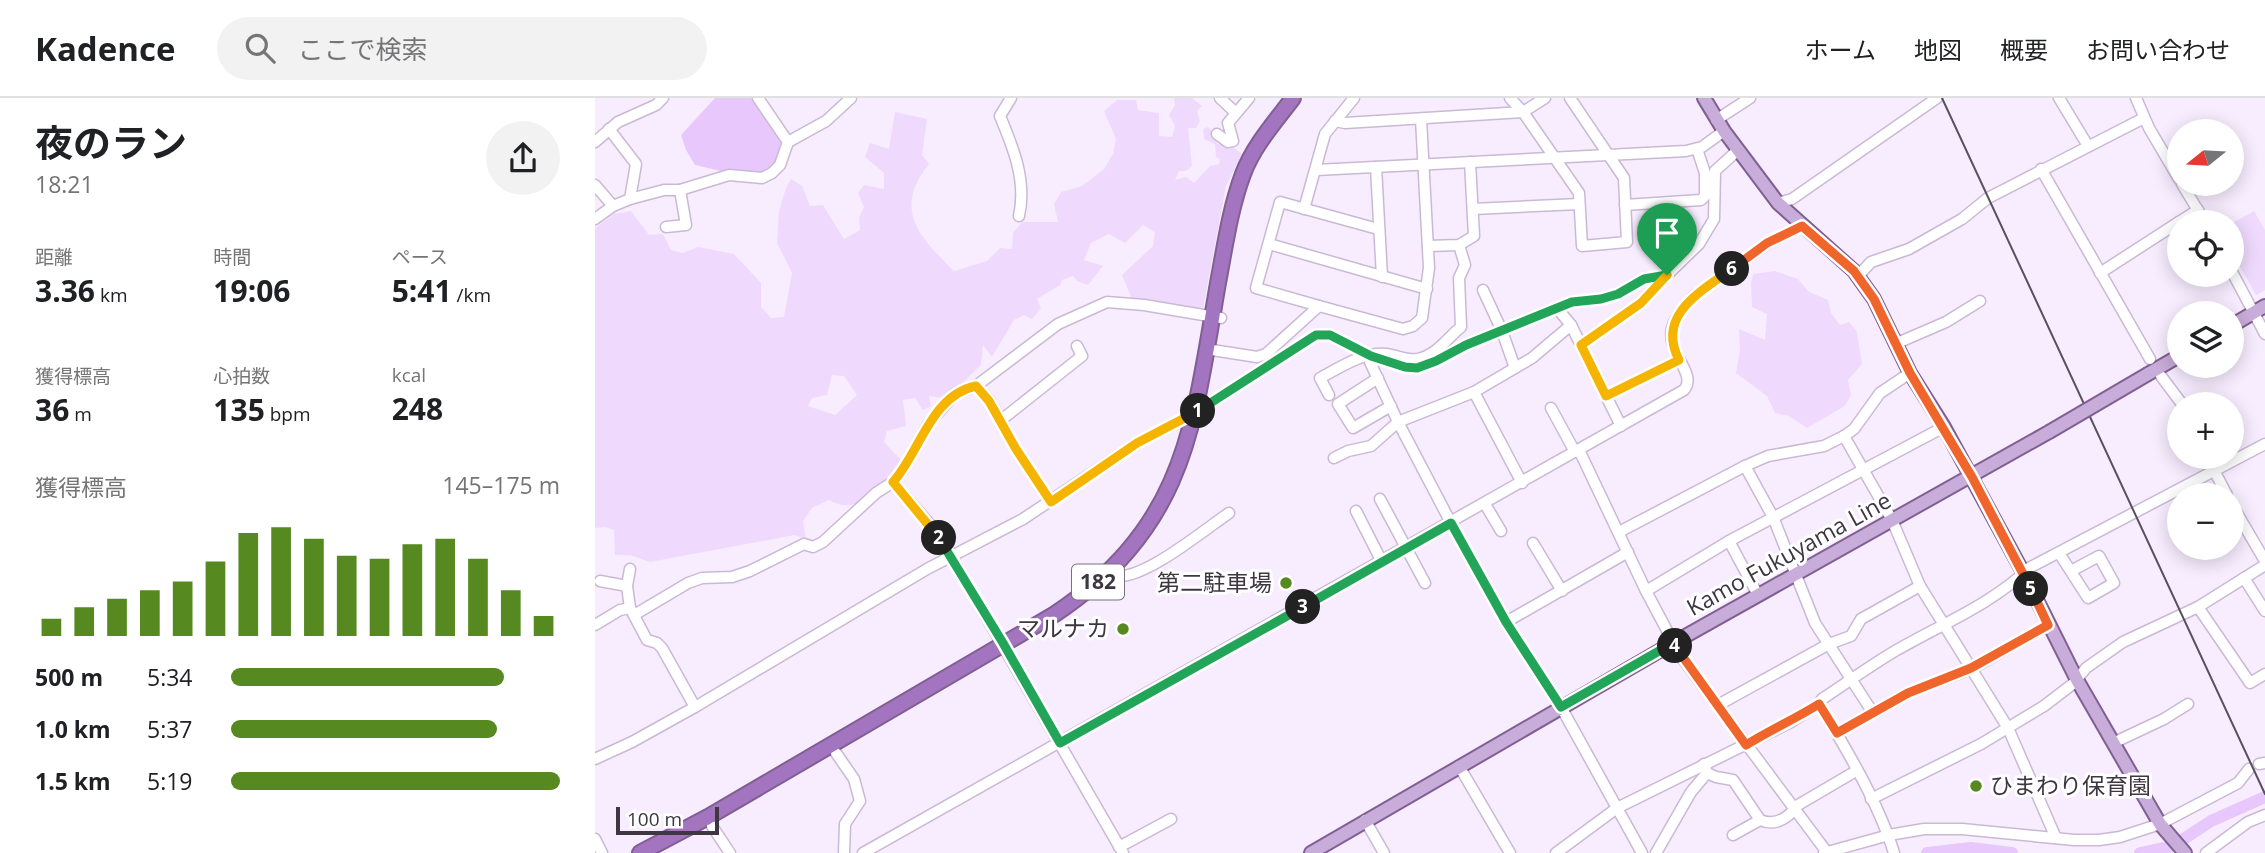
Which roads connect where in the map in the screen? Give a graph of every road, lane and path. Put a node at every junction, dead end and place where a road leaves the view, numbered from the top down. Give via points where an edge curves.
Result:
1 (663, 98) edge
2 (758, 98) edge
3 (851, 98) edge
4 (1011, 98) edge
5 (1220, 98) edge
6 (1249, 98) edge
7 (1293, 98) edge
8 (1304, 98) edge
9 (1354, 98) edge
10 (1510, 98) edge
11 (1545, 98) edge
12 (1570, 98) edge
13 (1703, 98) edge
14 (1750, 98) edge
15 (1937, 98) edge
16 (2059, 98) edge
17 (2136, 98) edge
18 (1523, 112) junction
19 (1236, 113) junction
20 (2144, 118) junction
21 (1422, 119) junction
22 (1335, 121) junction
23 (1720, 126) junction
24 (609, 130) junction
25 (1217, 134) dead end
26 (595, 142) edge
27 (788, 142) junction
28 (2088, 146) junction
29 (1697, 149) junction
30 (1738, 150) junction
31 (1609, 155) junction
32 (2167, 157) edge
33 (1555, 158) junction
34 (1470, 162) junction
35 (1424, 164) junction
36 (1376, 167) junction
37 (2041, 169) junction
38 (1316, 170) junction
39 (595, 185) edge
40 (680, 190) junction
41 (2189, 196) edge
42 (630, 199) junction
43 (1778, 203) junction
44 (1579, 204) junction
45 (1625, 205) junction
46 (613, 206) junction
47 (1304, 209) junction
48 (1473, 209) junction
49 (2198, 210) edge
50 (1019, 216) dead end
51 (595, 219) edge
52 (1802, 226) junction
53 (666, 227) dead end
54 (1378, 229) junction
55 (2167, 230) edge
56 (1269, 244) junction
57 (1459, 245) junction
58 (1428, 246) junction
59 (2100, 273) junction
60 (1667, 275) junction
61 (1858, 276) junction
62 (1383, 277) junction
63 (2244, 287) edge
64 (1427, 289) junction
65 (1483, 290) dead end
66 (1980, 301) dead end
67 (1319, 306) junction
68 (1557, 308) junction
69 (2260, 309) edge
70 (1217, 317) junction
71 (2244, 318) edge
72 (1571, 325) junction
73 (1502, 331) junction
74 (2265, 334) edge
75 (1895, 344) junction
76 (1581, 345) junction
77 (1077, 346) dead end
78 (1211, 350) junction
79 (1371, 356) junction
80 (2150, 359) dead end
81 (1679, 360) junction
82 (2167, 363) edge
83 (1514, 368) junction
84 (1910, 373) junction
85 (2161, 376) dead end
86 (1378, 379) junction
87 (976, 386) junction
88 (1474, 392) junction
89 (2173, 392) edge
90 (1329, 395) dead end
91 (1606, 396) junction
92 (1391, 406) junction
93 (1551, 408) dead end
94 (1201, 409) junction
95 (1000, 421) junction
96 (1398, 422) junction
97 (1621, 426) junction
98 (1944, 427) junction
99 (1844, 436) junction
100 (2265, 443) edge
101 (1577, 451) junction
102 (1334, 458) dead end
103 (1745, 466) junction
104 (1864, 469) junction
105 (2214, 471) junction
106 (1972, 477) junction
107 (893, 482) junction
108 (1522, 483) junction
109 (2220, 483) edge
110 (1380, 499) dead end
111 (1051, 502) junction
112 (1485, 504) junction
113 (1356, 512) dead end
114 (1229, 513) dead end
115 (1773, 517) junction
116 (1892, 520) junction
117 (1451, 523) junction
118 (2244, 526) edge
119 (1501, 531) dead end
120 (1619, 532) junction
121 (1729, 541) junction
122 (1533, 542) dead end
123 (1406, 548) junction
124 (1628, 552) junction
125 (2059, 553) junction
126 (951, 556) junction
127 (1382, 562) junction
128 (2265, 563) edge
129 (630, 569) dead end
130 (2071, 571) junction
131 (2024, 574) junction
132 (1795, 575) junction
133 (1117, 576) junction
134 (2244, 578) junction
135 (600, 581) dead end
136 (1425, 583) dead end
137 (627, 586) junction
138 (1920, 586) junction
139 (1562, 591) junction
140 (1646, 591) junction
141 (1758, 595) junction
142 (2198, 607) junction
143 (2265, 611) edge
144 (632, 612) junction
145 (1506, 622) junction
146 (595, 625) edge
147 (1944, 625) junction
148 (2048, 625) junction
149 (1673, 643) junction
150 (1829, 643) junction
151 (1006, 647) junction
152 (1971, 668) junction
153 (2265, 674) edge
154 (1853, 679) junction
155 (2077, 680) junction
156 (1819, 704) junction
157 (2188, 704) dead end
158 (1718, 705) junction
159 (695, 707) junction
160 (1561, 707) junction
161 (1873, 713) junction
162 (2008, 728) junction
163 (1837, 733) junction
164 (1060, 743) junction
165 (2113, 743) junction
166 (1746, 745) junction
167 (836, 753) junction
168 (595, 759) edge
169 (1459, 766) junction
170 (1705, 768) junction
171 (2249, 769) dead end
172 (1856, 771) junction
173 (1871, 799) junction
174 (1617, 808) junction
175 (1795, 809) junction
176 (2265, 815) edge
177 (1171, 819) dead end
178 (1365, 820) junction
179 (1760, 820) junction
180 (712, 825) junction
181 (2162, 826) junction
182 (1733, 835) dead end
183 (1889, 837) junction
184 (2056, 838) junction
185 (595, 839) edge
186 (1121, 850) edge
187 (1825, 852) edge
188 (602, 853) edge
189 (640, 853) edge
190 (659, 853) edge
191 (730, 853) edge
192 (844, 853) edge
193 (863, 853) edge
194 (1311, 853) edge
195 (1384, 853) edge
196 (1510, 853) edge
197 (1556, 853) edge
198 (1642, 853) edge
199 (1655, 853) edge
200 (1894, 853) edge
201 (2185, 853) edge
202 (2206, 853) edge

1 - 24 street
2 - 27 street
3 - 27 street via 825,121
4 - 50 street via 1000,116 1016,155 1023,201
5 - 19 street
6 - 19 street
7 - 70 highway, 182 via 1244,173 1232,209
8 - 70 highway, 182 via 1272,140 1251,179
9 - 22 street
10 - 18 street
11 - 18 street
12 - 31 street
13 - 23 main road
14 - 23 street
15 - 43 street via 1792,199
16 - 28 street
17 - 20 street
18 - 21 street
18 - 33 street
19 - 25 street via 1228,123 1233,141
20 - 28 street
20 - 32 street
21 - 22 street
21 - 35 street
22 - 38 street via 1325,134
23 - 29 street
23 - 30 main road
24 - 26 street
24 - 42 street via 636,164
27 - 40 street via 772,173 753,178 729,175
28 - 37 street
29 - 31 street
29 - 45 street via 1705,173 1705,196 1700,200
30 - 43 main road
30 - 60 street via 1715,171 1714,219 1699,244
31 - 33 street
31 - 45 street via 1624,178
33 - 34 street
33 - 44 street via 1579,193
34 - 35 street
34 - 48 street
35 - 36 street
35 - 58 street
36 - 38 street
36 - 54 street
37 - 59 street
37 - 61 street via 1909,249 1871,262
38 - 47 street
39 - 46 street
40 - 42 street
40 - 53 street via 686,225
41 - 49 street
42 - 46 street
43 - 52 main road
44 - 45 street via 1583,246 1627,242
44 - 48 street
46 - 51 street
47 - 54 street
47 - 56 street via 1280,202
48 - 57 street via 1474,236
52 - 61 main road
52 - 81 street via 1767,243 1694,296 1672,330
54 - 62 street
55 - 59 street
56 - 62 street
56 - 67 street via 1256,288
57 - 58 street
57 - 79 street via 1465,265 1459,278 1461,327 1437,352 1416,360
58 - 64 street
59 - 80 street
60 - 68 street via 1644,279 1618,294
60 - 76 street via 1641,303
61 - 75 main road
62 - 64 street
63 - 69 street
64 - 67 street via 1422,318 1403,328
65 - 73 street
66 - 75 street
67 - 78 street via 1266,354 1257,357
68 - 72 street
68 - 73 street
69 - 71 main road
69 - 74 street
70 - 78 highway, 182
70 - 87 street via 1108,302 1058,324
72 - 76 street
72 - 83 street
73 - 79 street via 1417,368
73 - 83 street
75 - 84 main road
76 - 91 street
77 - 95 street via 1082,356
78 - 94 highway, 182
79 - 86 street
79 - 90 street via 1362,356 1320,378
79 - 94 street via 1330,335 1316,335
81 - 91 street
81 - 97 street via 1689,378 1684,390
82 - 106 main road, Kamo Fukuyama Line, bridge
83 - 88 street
84 - 98 main road
84 - 99 street via 1880,393
85 - 89 street
86 - 92 street
86 - 92 street via 1338,404 1353,428
87 - 95 street
87 - 107 street via 955,394 941,408
88 - 96 street
88 - 108 street
91 - 97 street
92 - 96 street
93 - 101 street
94 - 111 street via 1137,443
94 - 133 highway, 182 via 1196,445 1168,510
94 - 151 highway, 182 via 1174,479 1124,556 1080,597
95 - 111 street
96 - 102 street via 1371,446
96 - 117 street
97 - 101 street
98 - 104 street
98 - 106 main road
99 - 103 street via 1824,446 1768,456
99 - 104 street
100 - 105 street
101 - 108 street
101 - 120 street
103 - 115 street
103 - 120 street
104 - 115 street
104 - 116 street
105 - 109 street
105 - 125 street
106 - 116 main road, Kamo Fukuyama Line
106 - 131 main road
107 - 126 street
107 - 144 street via 813,547 804,544 732,577 688,583
108 - 112 street
110 - 123 street
111 - 126 street
112 - 117 street
112 - 119 street
113 - 127 street
114 - 133 street via 1166,557 1127,577
115 - 121 street
115 - 132 street
116 - 132 main road, Kamo Fukuyama Line
116 - 138 street
117 - 123 street
117 - 145 street
118 - 128 street
120 - 124 street
121 - 140 street
121 - 141 street
122 - 139 street
123 - 127 street
123 - 136 street
124 - 139 street
124 - 140 street
125 - 130 street
125 - 131 street
126 - 151 street
126 - 159 street
127 - 164 street
128 - 134 street
129 - 137 street
130 - 130 street via 2099,556 2114,583 2088,598
131 - 147 street
131 - 148 main road
132 - 141 main road, Kamo Fukuyama Line
132 - 150 street via 1815,623
133 - 151 highway, 182 via 1064,619
134 - 142 street
134 - 143 street
135 - 137 street
137 - 144 street
138 - 147 street
138 - 150 street via 1861,619 1851,636
139 - 145 street
140 - 149 street
141 - 149 main road, Kamo Fukuyama Line
142 - 153 street via 2250,683
142 - 155 street via 2123,642 2086,668
144 - 146 street via 620,610
144 - 159 street via 647,640 662,648
145 - 160 street
147 - 152 street
147 - 154 street
148 - 152 street
148 - 155 main road
149 - 158 street
149 - 160 main road, Kamo Fukuyama Line
150 - 154 street
150 - 158 street
151 - 164 street
151 - 167 highway, 182
151 - 189 highway, 182
152 - 161 street via 1908,693
152 - 162 street
154 - 156 street
154 - 161 street
155 - 162 street
155 - 165 main road
156 - 163 street
156 - 166 street
157 - 165 street
158 - 166 street
159 - 168 street
160 - 169 main road, Kamo Fukuyama Line
160 - 174 street
161 - 163 street
162 - 173 street
162 - 184 street
163 - 172 street
164 - 186 street
164 - 193 street
165 - 181 main road
166 - 170 street
166 - 175 street
167 - 180 highway, 182
167 - 192 street via 854,779 860,801 845,824
169 - 178 main road, Kamo Fukuyama Line
169 - 196 street
170 - 174 street
170 - 179 street via 1716,777 1733,780
170 - 199 street
171 - 181 street via 2238,783
172 - 173 street
172 - 175 street
173 - 183 street
174 - 197 street
174 - 198 street
175 - 179 street via 1779,821
175 - 187 street
176 - 202 street
177 - 186 street
178 - 194 main road, Kamo Fukuyama Line
178 - 195 street
179 - 182 street
180 - 190 highway, 182
180 - 191 street
181 - 184 street via 2099,840
181 - 201 main road
183 - 184 street via 1924,829 1962,829
183 - 187 street
183 - 200 street
185 - 188 street

